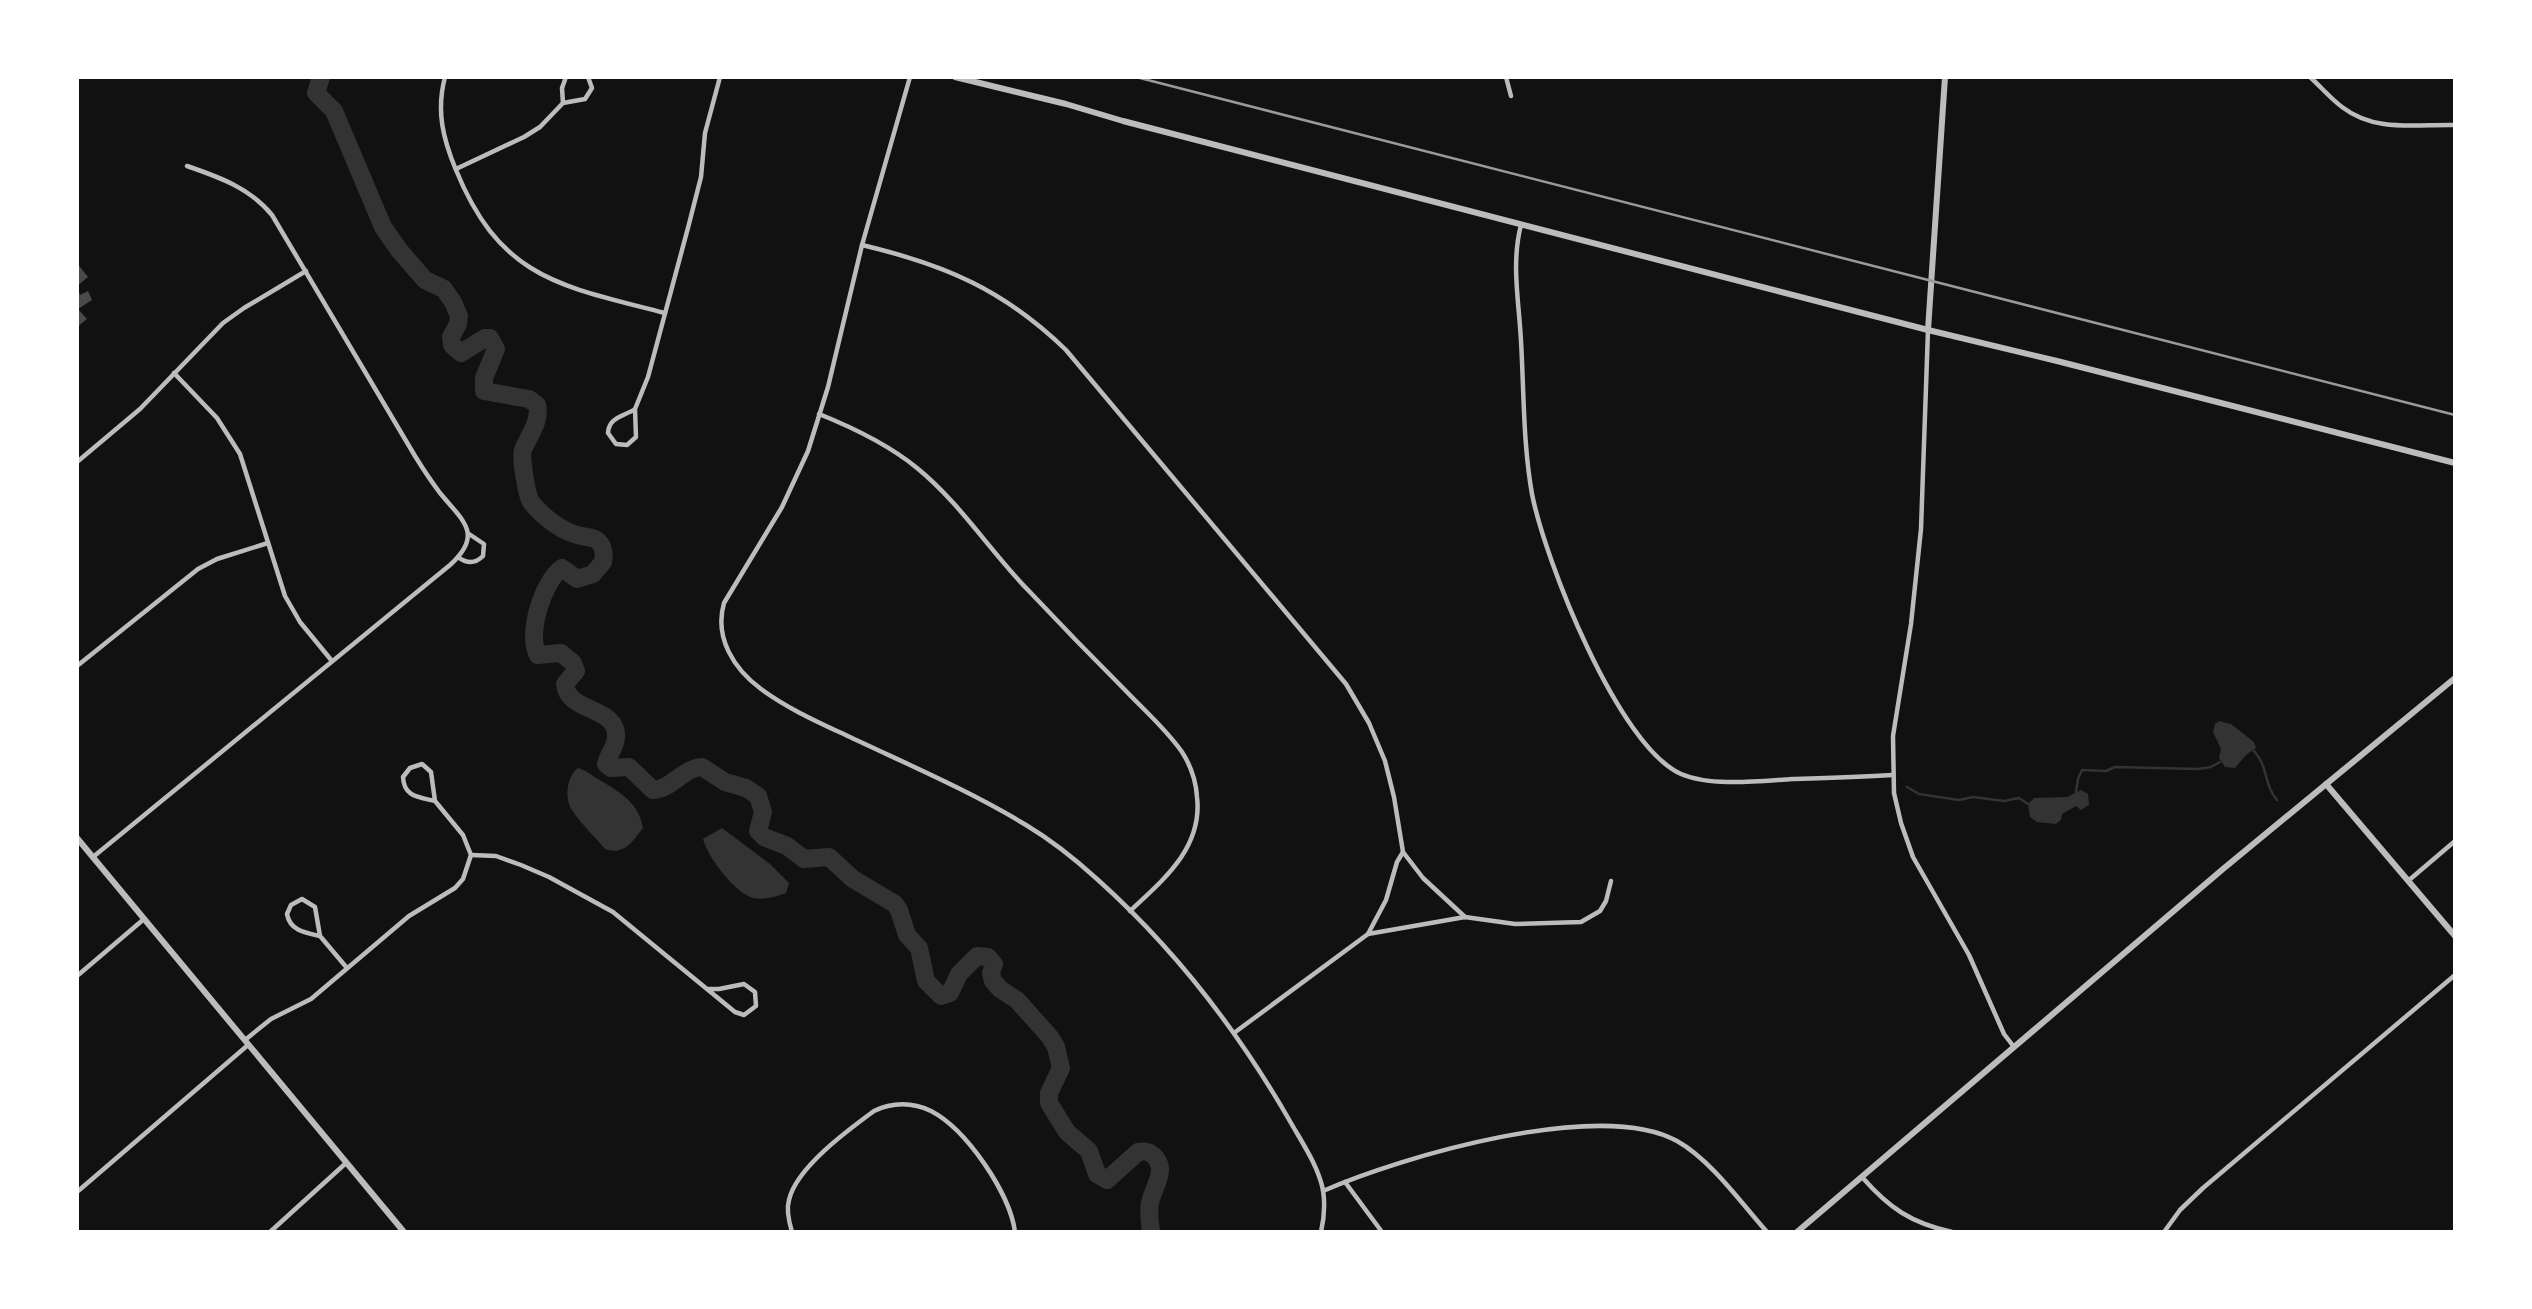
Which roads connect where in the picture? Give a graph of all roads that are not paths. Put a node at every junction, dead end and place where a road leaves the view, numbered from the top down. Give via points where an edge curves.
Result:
1 (444, 77) edge
2 (566, 77) edge
3 (588, 77) edge
4 (720, 77) edge
5 (910, 77) edge
6 (955, 77) edge
7 (1506, 77) edge
8 (1945, 77) edge
9 (2310, 77) edge
10 (1511, 96) dead end
11 (563, 103) junction
12 (2455, 125) edge
13 (187, 166) dead end
14 (456, 169) junction
15 (1521, 225) junction
16 (862, 245) junction
17 (306, 271) junction
18 (665, 313) junction
19 (1927, 330) junction
20 (174, 373) junction
21 (635, 410) junction
22 (819, 414) junction
23 (77, 462) edge
24 (2455, 463) edge
25 (469, 534) junction
26 (268, 544) junction
27 (458, 557) junction
28 (332, 661) junction
29 (77, 666) edge
30 (2455, 678) edge
31 (1892, 775) junction
32 (2326, 784) junction
33 (435, 800) junction
34 (77, 838) edge
35 (2455, 841) edge
36 (1403, 852) junction
37 (471, 855) junction
38 (93, 857) junction
39 (1611, 881) dead end
40 (2408, 881) junction
41 (1130, 911) junction
42 (1465, 917) junction
43 (144, 919) junction
44 (1368, 934) junction
45 (320, 936) junction
46 (2455, 936) edge
47 (347, 968) junction
48 (2455, 975) edge
49 (77, 976) edge
50 (706, 989) junction
51 (1234, 1033) junction
52 (246, 1042) junction
53 (2014, 1047) junction
54 (346, 1163) junction
55 (1862, 1177) junction
56 (1345, 1182) junction
57 (1323, 1191) junction
58 (77, 1192) edge
59 (270, 1232) edge
60 (404, 1232) edge
61 (792, 1232) edge
62 (1015, 1232) edge
63 (1321, 1232) edge
64 (1382, 1232) edge
65 (1767, 1232) edge
66 (1797, 1232) edge
67 (1952, 1232) edge
68 (2164, 1232) edge

1 - 14 street via 440,114
2 - 11 street
3 - 11 street via 589,96
4 - 18 street via 705,133 699,184
5 - 16 street
6 - 15 street
7 - 10 street
8 - 19 street
9 - 12 street via 2339,105 2362,119 2391,125
11 - 14 street via 524,137
13 - 17 street via 231,183 258,200
14 - 18 street via 482,221 520,262 563,285
15 - 19 street
15 - 31 street via 1517,282 1535,508 1567,602 1637,733 1670,768 1699,778 1755,781
16 - 22 street
16 - 36 street via 930,263 986,289 1017,307 1066,351 1306,634 1360,705 1389,775
17 - 20 street via 232,316
17 - 25 street via 415,456 463,518
18 - 21 street
19 - 24 street
19 - 31 street via 1919,562 1893,736
20 - 23 street via 140,409
20 - 26 street via 217,418 240,454
21 - 21 street via 636,437 627,445 616,444 609,438 609,425
22 - 41 street via 871,438 932,481 1026,589 1184,755 1198,801 1191,841 1177,864
22 - 41 street via 782,507 724,603 721,631 732,658 761,689 793,709 1026,825 1097,879
25 - 27 street
25 - 27 street via 484,544 483,556 469,563
26 - 28 street via 291,608
26 - 29 street via 198,569
27 - 28 street
28 - 38 street
30 - 32 street
31 - 53 street via 1913,857
32 - 40 street
32 - 53 street
33 - 33 street via 431,772 422,764 410,768 403,777 408,793
33 - 37 street via 463,835
34 - 38 street
35 - 40 street
36 - 42 street
36 - 44 street
37 - 47 street via 455,888 409,916
37 - 50 street via 508,859 598,903
38 - 43 street
39 - 42 street via 1600,911 1581,922 1515,923
40 - 46 street
41 - 51 street
42 - 44 street
43 - 49 street
43 - 52 street
44 - 51 street
45 - 45 street via 315,907 302,899 290,905 286,914 290,924
45 - 47 street
47 - 52 street via 311,999 271,1019
48 - 68 street via 2203,1188
50 - 50 street via 740,1015 755,1006 755,992 744,984
51 - 57 street via 1303,1143
52 - 54 street
52 - 58 street
53 - 55 street
54 - 59 street
54 - 60 street
55 - 66 street
55 - 67 street via 1904,1216
56 - 57 street
56 - 64 street
56 - 65 street via 1474,1142 1568,1128 1627,1127 1663,1134 1686,1146
57 - 63 street
61 - 62 street via 788,1206 798,1179 862,1120 896,1104 924,1108 954,1129 994,1178

